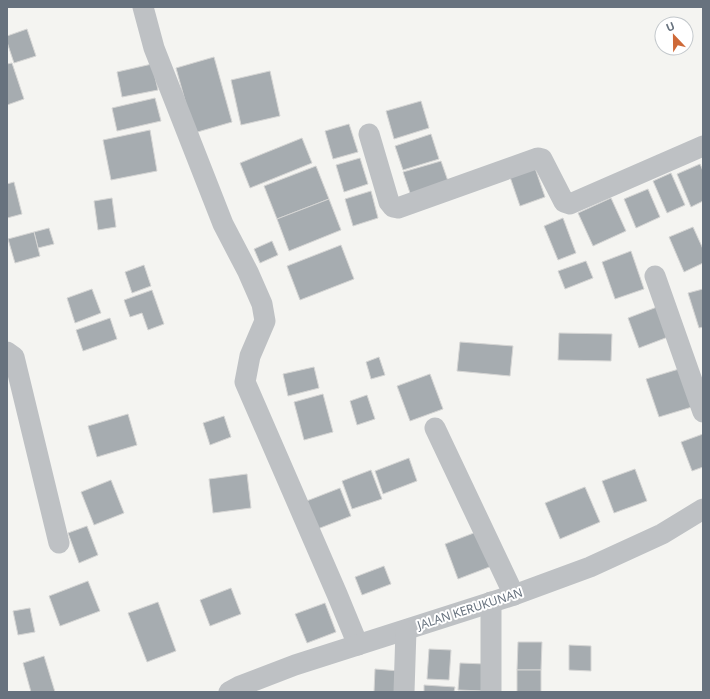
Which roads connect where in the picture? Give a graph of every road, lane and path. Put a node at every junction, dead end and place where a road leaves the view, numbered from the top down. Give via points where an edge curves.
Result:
1 (143, 7) edge
2 (369, 134) dead end
3 (703, 146) edge
4 (655, 276) dead end
5 (7, 352) edge
6 (703, 412) edge
7 (435, 428) dead end
8 (703, 509) edge
9 (59, 543) dead end
10 (514, 595) junction
11 (491, 602) junction
12 (406, 630) junction
13 (358, 645) junction
14 (229, 692) edge
15 (404, 692) edge
16 (491, 692) edge

1 - 13 street via 154,48 223,224 262,304 265,321 250,356 245,382
2 - 3 street via 389,202 392,207 398,208 538,158 542,159 564,202 570,204
4 - 6 street
5 - 9 street via 14,357
7 - 10 street
8 - 10 street, JALAN KERUKUNAN via 662,534 590,567
10 - 11 street, JALAN KERUKUNAN
11 - 12 street, JALAN KERUKUNAN
11 - 16 street
12 - 13 street, JALAN KERUKUNAN
12 - 15 street
13 - 14 street, JALAN KERUKUNAN via 295,665

